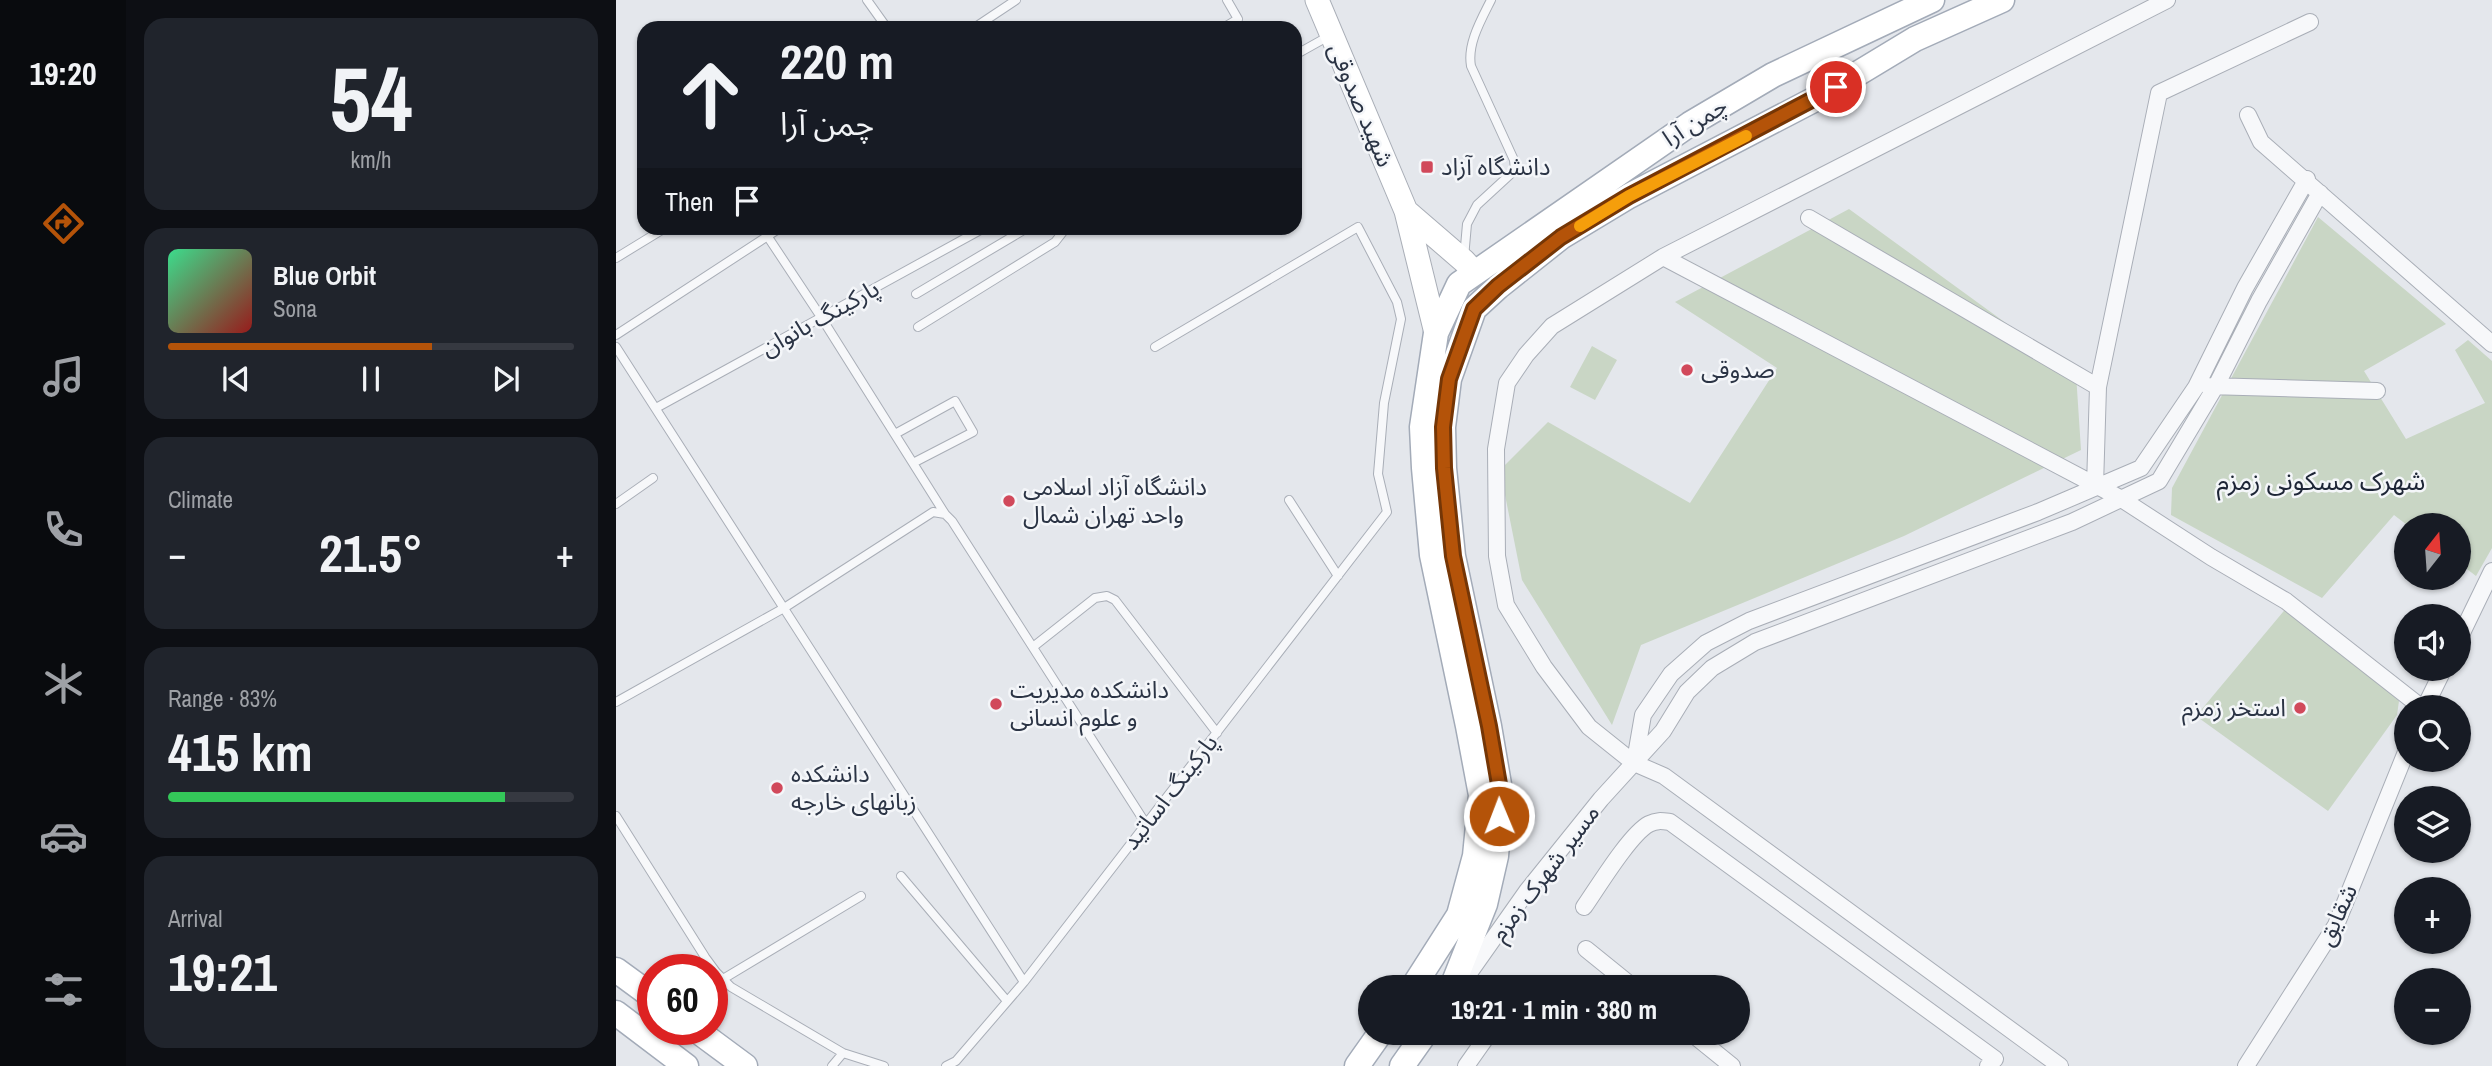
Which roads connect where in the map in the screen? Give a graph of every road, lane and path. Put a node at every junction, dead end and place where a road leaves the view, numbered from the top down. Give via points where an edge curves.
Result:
1 (867, 0) edge
2 (1016, 0) edge
3 (1227, 0) edge
4 (1317, 0) edge
5 (1491, 0) edge
6 (1932, 0) edge
7 (2002, 0) edge
8 (2166, 0) edge
9 (882, 21) edge
10 (984, 21) edge
11 (1235, 21) edge
12 (2310, 22) dead end
13 (1332, 35) junction
14 (1302, 51) edge
15 (1817, 54) junction
16 (1836, 87) junction
17 (1745, 91) junction
18 (2248, 114) dead end
19 (1761, 128) junction
20 (2307, 180) junction
21 (2320, 193) junction
22 (1406, 211) junction
23 (1809, 218) dead end
24 (654, 235) edge
25 (971, 235) edge
26 (1015, 235) edge
27 (1060, 235) edge
28 (767, 236) joint
29 (1662, 257) junction
30 (616, 258) edge
31 (1469, 267) junction
32 (2245, 288) junction
33 (916, 294) dead end
34 (2259, 301) junction
35 (821, 317) junction
36 (918, 327) dead end
37 (1436, 333) junction
38 (616, 335) edge
39 (2492, 344) edge
40 (616, 347) edge
41 (1155, 347) dead end
42 (2217, 384) junction
43 (2098, 387) junction
44 (2196, 387) junction
45 (2377, 391) dead end
46 (656, 408) junction
47 (895, 434) junction
48 (913, 463) junction
49 (653, 478) dead end
50 (2095, 486) junction
51 (2120, 498) junction
52 (1289, 500) dead end
53 (616, 505) edge
54 (945, 514) junction
55 (2492, 571) edge
56 (1338, 576) junction
57 (784, 608) junction
58 (2471, 614) edge
59 (1033, 647) junction
60 (2407, 695) edge
61 (616, 702) edge
62 (1217, 733) junction
63 (1634, 764) junction
64 (2398, 772) edge
65 (616, 816) edge
66 (1146, 824) junction
67 (901, 876) dead end
68 (861, 895) dead end
69 (1485, 904) junction
70 (1584, 906) dead end
71 (1507, 922) junction
72 (1586, 949) dead end
73 (703, 954) edge
74 (616, 970) edge
75 (1421, 975) edge
76 (1457, 975) edge
77 (1468, 975) edge
78 (1618, 975) edge
79 (728, 976) edge
80 (1024, 982) junction
81 (728, 984) edge
82 (637, 985) edge
83 (1007, 1001) junction
84 (616, 1013) edge
85 (717, 1045) edge
86 (1372, 1045) edge
87 (1417, 1045) edge
88 (1480, 1045) edge
89 (1706, 1045) edge
90 (843, 1053) junction
91 (686, 1066) edge
92 (745, 1066) edge
93 (832, 1066) edge
94 (884, 1066) edge
95 (947, 1066) edge
96 (1357, 1066) edge
97 (1402, 1066) edge
98 (1465, 1066) edge
99 (1732, 1066) edge
100 (1988, 1066) edge
101 (2060, 1066) edge
102 (2246, 1066) edge

1 - 9 lane
2 - 10 lane
3 - 11 lane via 1238,19
4 - 13 main road, شهید صدوقی
5 - 31 lane via 1479,24 1471,66 1515,170 1477,205 1467,224
6 - 15 main road, چمن آرا
7 - 16 main road, چمن آرا via 1915,39
8 - 29 street
12 - 43 street via 2160,93
13 - 14 lane
13 - 22 main road, شهید صدوقی
15 - 16 main road via 1808,77 1813,85
15 - 17 main road, چمن آرا
16 - 19 main road, چمن آرا
17 - 19 main road via 1767,102
17 - 31 main road, چمن آرا
18 - 20 street via 2261,142
19 - 69 main road, چمن آرا via 1561,237 1474,309 1460,344 1449,379 1444,468 1453,556 1501,796 1496,856
20 - 21 street
20 - 32 street
21 - 34 street, مسیر شهرک زمزم
21 - 39 street
22 - 31 main road
22 - 37 main road, شهید صدوقی
23 - 43 street
24 - 30 lane
25 - 35 lane, پارکینگ بانوان
26 - 33 lane
27 - 36 lane
28 - 35 lane
28 - 38 lane
29 - 50 street
29 - 63 street via 1552,326 1526,355 1507,383 1496,449 1497,556 1506,605 1590,727
31 - 37 main road
32 - 34 street
32 - 44 street
34 - 42 street, مسیر شهرک زمزم
35 - 46 lane, پارکینگ بانوان
35 - 47 lane
37 - 75 main road via 1422,427 1432,555 1480,795 1475,856 1459,915
40 - 46 lane
41 - 56 lane, پارکینگ اساتید via 1358,227 1397,302 1401,319 1384,404 1378,474 1387,512
42 - 44 street
42 - 45 street
42 - 51 street, مسیر شهرک زمزم via 2159,481
43 - 50 street
44 - 50 street via 2141,468
46 - 57 lane
47 - 48 lane
47 - 48 lane via 955,401 973,432
48 - 54 lane
49 - 53 lane
50 - 51 street
50 - 63 street via 2038,512 1749,621 1706,643 1671,674 1643,715
51 - 60 street via 2286,601
51 - 63 street, مسیر شهرک زمزم via 2072,522 1755,642 1712,668 1686,692 1663,731
52 - 56 lane
54 - 57 lane via 933,512
54 - 59 lane
55 - 58 street
56 - 62 lane, پارکینگ اساتید
57 - 61 lane
57 - 80 lane
59 - 62 lane via 1095,598 1107,596 1115,600
59 - 66 lane
62 - 66 lane, پارکینگ اساتید
63 - 71 street, مسیر شهرک زمزم via 1527,891
63 - 101 street via 1664,776
64 - 102 street, شقایق via 2336,925
65 - 73 lane
66 - 80 lane, پارکینگ اساتید
67 - 83 lane
68 - 79 lane
69 - 71 street via 1489,918
69 - 76 main road
70 - 100 street via 1646,825 1670,822 1995,1059
71 - 77 street, مسیر شهرک زمزم
72 - 78 street
74 - 82 main road
80 - 83 lane, پارکینگ اساتید
81 - 90 lane
83 - 95 lane, پارکینگ اساتید
84 - 91 main road
85 - 92 main road
86 - 96 main road
87 - 97 main road
88 - 98 street
89 - 99 street
90 - 93 lane
90 - 94 lane

